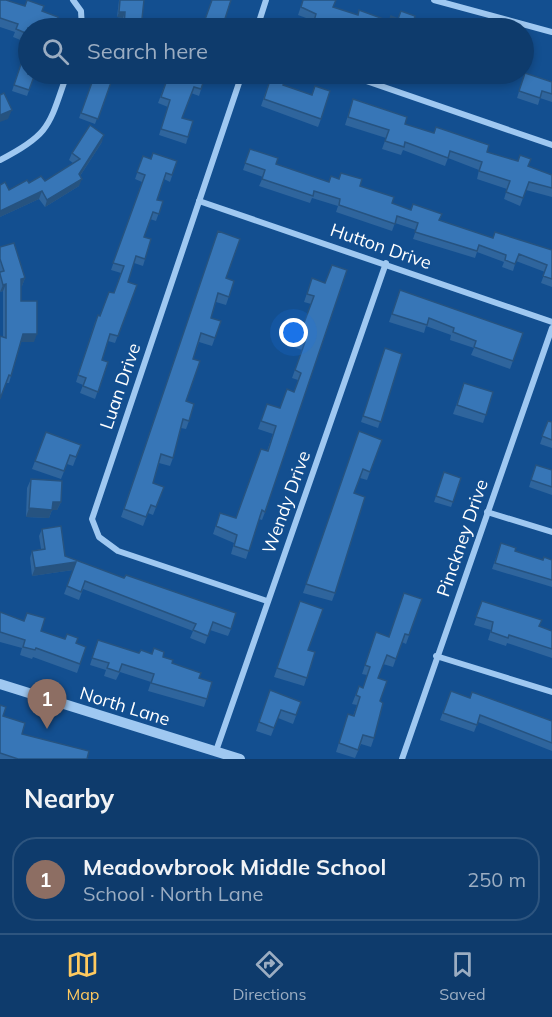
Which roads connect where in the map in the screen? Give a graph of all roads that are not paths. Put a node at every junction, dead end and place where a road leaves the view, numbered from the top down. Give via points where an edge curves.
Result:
1 (73, 0) edge
2 (267, 0) edge
3 (434, 0) edge
4 (81, 18) edge
5 (261, 18) edge
6 (498, 18) edge
7 (534, 28) edge
8 (552, 33) edge
9 (63, 84) edge
10 (239, 84) edge
11 (375, 84) edge
12 (552, 145) edge
13 (0, 160) edge
14 (199, 201) junction
15 (386, 264) junction
16 (552, 322) edge
17 (552, 328) edge
18 (487, 512) junction
19 (552, 532) edge
20 (267, 601) junction
21 (436, 656) junction
22 (0, 684) edge
23 (552, 693) edge
24 (216, 752) junction
25 (240, 759) edge
26 (402, 759) edge

1 - 4 street
2 - 5 street
3 - 6 street
7 - 8 street
9 - 13 street via 49,125 25,147
10 - 14 street, Luan Drive
11 - 12 street
14 - 15 street, Hutton Drive
14 - 20 street, Luan Drive via 92,519 99,537 118,551
15 - 16 street, Hutton Drive
15 - 20 street, Wendy Drive
17 - 18 street, Pinckney Drive
18 - 19 street
18 - 21 street, Pinckney Drive
20 - 24 street, Wendy Drive
21 - 23 street
21 - 26 street, Pinckney Drive
22 - 24 street, North Lane
24 - 25 street, North Lane

